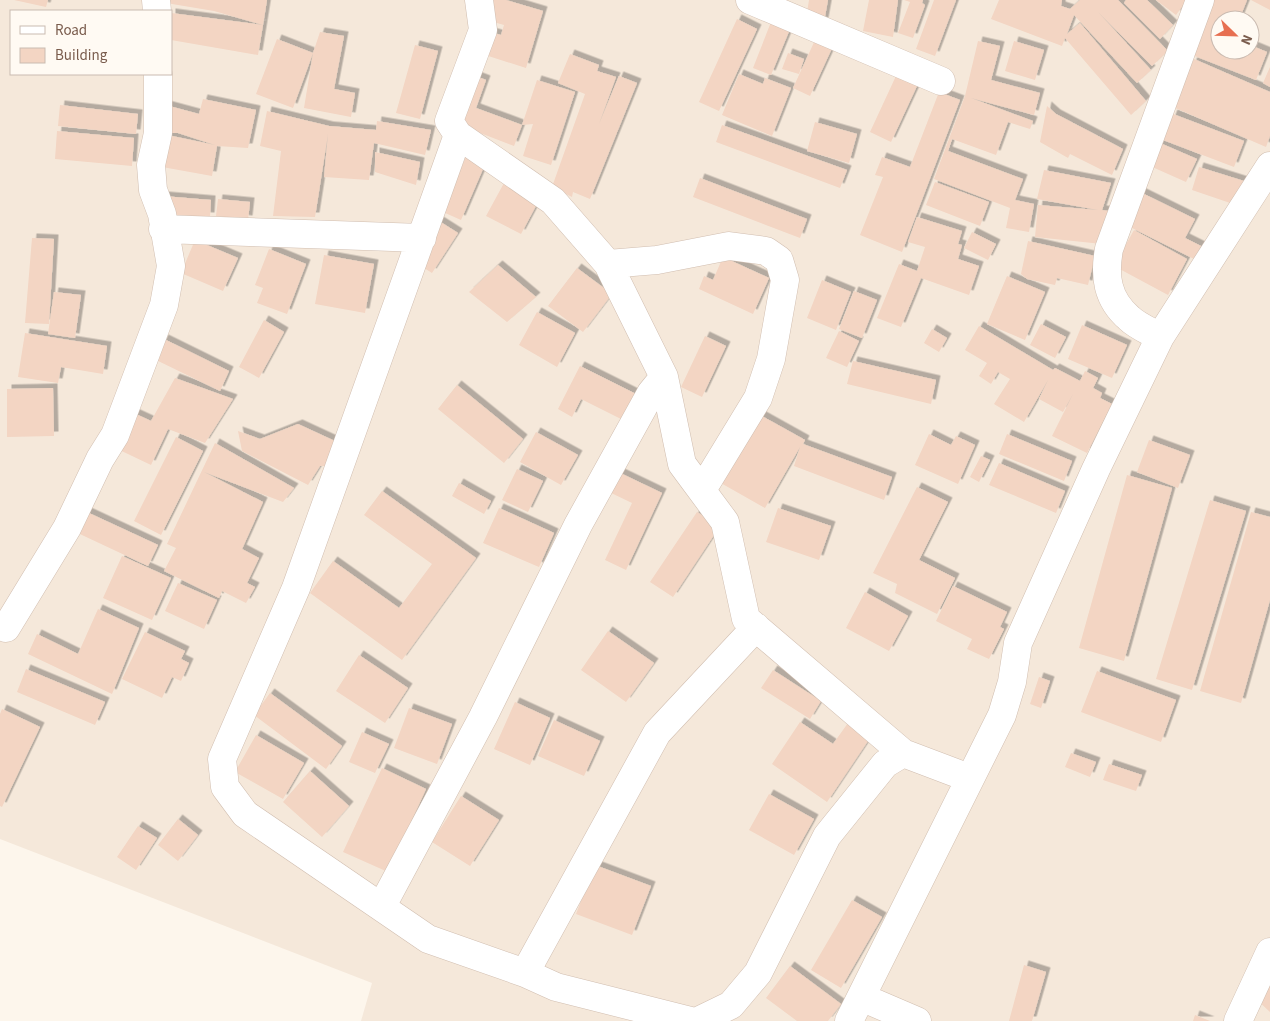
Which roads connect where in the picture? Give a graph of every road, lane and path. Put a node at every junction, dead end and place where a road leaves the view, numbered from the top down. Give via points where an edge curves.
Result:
1 (478, 0) edge
2 (750, 0) edge
3 (1200, 0) edge
4 (158, 75) edge
5 (941, 81) dead end
6 (458, 135) junction
7 (1270, 166) edge
8 (163, 229) junction
9 (422, 238) junction
10 (608, 264) junction
11 (1160, 337) junction
12 (664, 376) junction
13 (702, 490) junction
14 (756, 627) junction
15 (6, 628) dead end
16 (903, 753) junction
17 (969, 778) junction
18 (382, 906) junction
19 (1270, 952) edge
20 (525, 974) junction
21 (861, 997) junction
22 (691, 1021) edge
23 (698, 1021) edge
24 (849, 1021) edge
25 (917, 1021) edge
26 (1238, 1021) edge

1 - 6 street via 483,30 449,121
2 - 5 street
3 - 11 street via 1112,240 1105,271 1110,293 1129,318
4 - 8 street via 158,133 151,165 153,190 162,214
6 - 9 street
6 - 10 street via 553,201
7 - 11 street
8 - 9 street
8 - 15 street via 171,266 164,304 125,409 66,528
9 - 18 street via 296,588 222,759 225,787 244,814
10 - 12 street
10 - 13 street via 657,260 729,246 766,251 779,260 785,280 771,358 758,398
11 - 17 street via 1018,643 1012,682 1002,715
12 - 13 street via 682,464
12 - 18 street via 650,394 578,525 483,717
13 - 14 street via 725,522 746,619
14 - 16 street
14 - 20 street via 657,733
16 - 17 street
16 - 23 street via 885,764 827,836 758,973 731,1005
17 - 21 street
18 - 20 street via 428,939
19 - 26 street
20 - 22 street via 556,987
21 - 24 street
21 - 25 street

